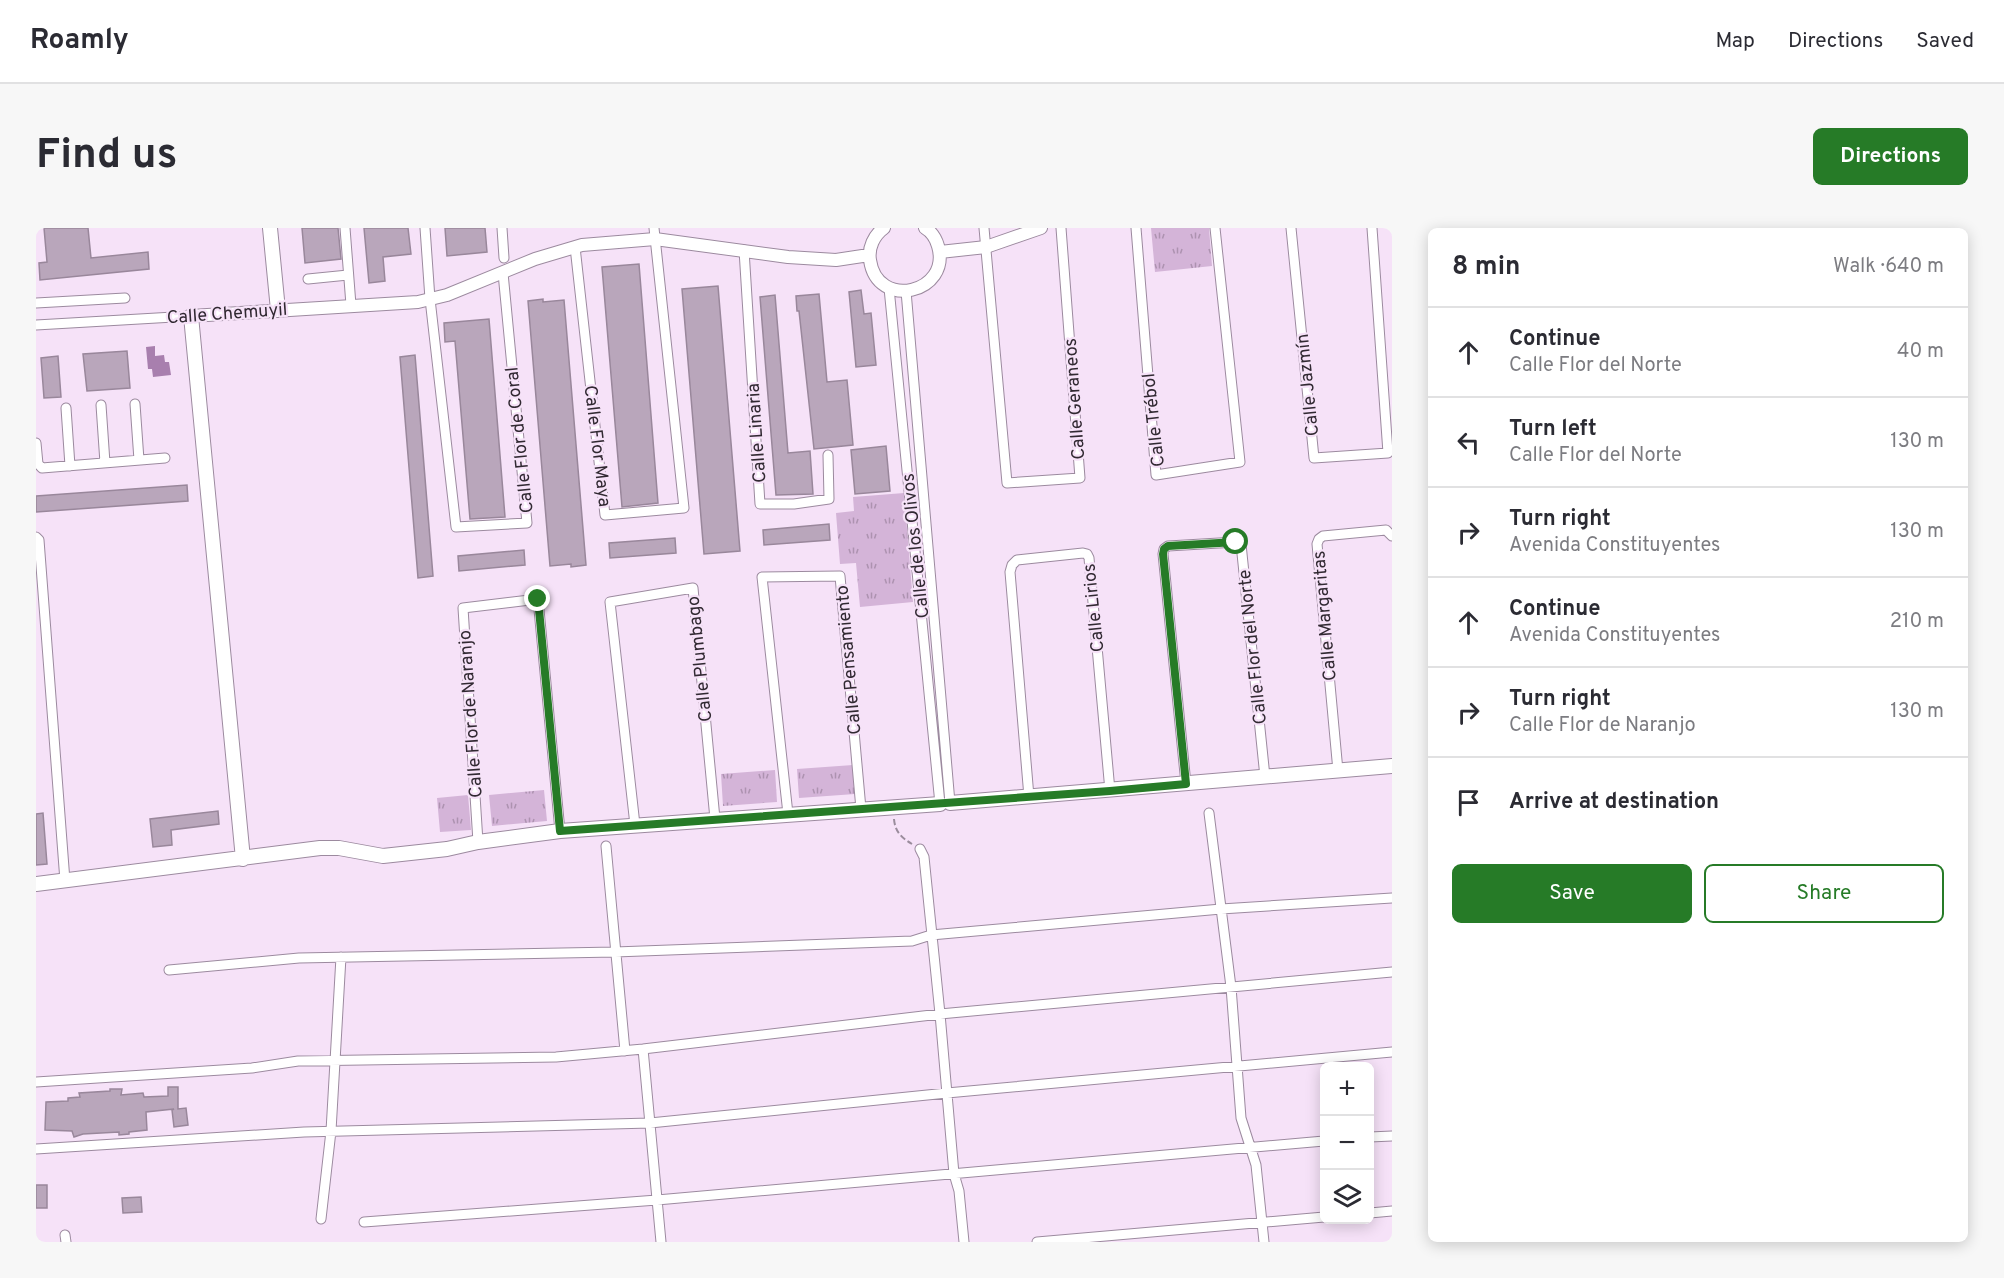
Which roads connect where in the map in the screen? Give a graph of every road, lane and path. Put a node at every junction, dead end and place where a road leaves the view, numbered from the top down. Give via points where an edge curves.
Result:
1 (270, 228) edge
2 (345, 228) edge
3 (425, 228) edge
4 (502, 228) edge
5 (884, 228) edge
6 (925, 228) edge
7 (984, 228) edge
8 (1041, 228) edge
9 (1061, 228) edge
10 (1136, 228) edge
11 (1215, 228) edge
12 (1291, 228) edge
13 (1372, 228) edge
14 (655, 234) edge
15 (575, 247) junction
16 (986, 247) junction
17 (744, 250) junction
18 (940, 252) junction
19 (869, 255) junction
20 (504, 258) dead end
21 (502, 273) junction
22 (348, 275) junction
23 (308, 279) dead end
24 (889, 288) junction
25 (906, 291) junction
26 (125, 298) dead end
27 (424, 300) junction
28 (36, 303) edge
29 (351, 305) junction
30 (278, 310) junction
31 (191, 316) junction
32 (36, 325) edge
33 (135, 404) dead end
34 (101, 405) dead end
35 (66, 408) dead end
36 (36, 443) edge
37 (828, 455) dead end
38 (165, 458) dead end
39 (139, 460) junction
40 (105, 463) junction
41 (70, 466) junction
42 (1392, 536) edge
43 (36, 537) edge
44 (1392, 766) edge
45 (1338, 771) junction
46 (1265, 777) junction
47 (1186, 784) junction
48 (1110, 791) junction
49 (1029, 796) junction
50 (945, 804) junction
51 (861, 808) junction
52 (892, 808) junction
53 (1209, 813) dead end
54 (788, 814) junction
55 (715, 819) junction
56 (635, 825) junction
57 (560, 831) junction
58 (478, 842) junction
59 (606, 846) dead end
60 (920, 849) joint
61 (243, 859) junction
62 (65, 881) junction
63 (36, 884) edge
64 (1392, 898) edge
65 (1221, 909) junction
66 (931, 935) junction
67 (615, 952) junction
68 (341, 957) junction
69 (169, 970) dead end
70 (1392, 972) edge
71 (1231, 987) junction
72 (940, 1014) junction
73 (643, 1049) junction
74 (625, 1051) junction
75 (1392, 1052) edge
76 (335, 1059) junction
77 (1238, 1066) junction
78 (36, 1082) edge
79 (947, 1093) junction
80 (650, 1123) junction
81 (331, 1131) junction
82 (1392, 1136) edge
83 (1374, 1137) edge
84 (1320, 1141) edge
85 (1252, 1147) junction
86 (36, 1149) edge
87 (954, 1174) junction
88 (657, 1200) junction
89 (1392, 1211) edge
90 (1374, 1213) edge
91 (1320, 1217) edge
92 (321, 1219) dead end
93 (364, 1222) dead end
94 (1263, 1223) junction
95 (661, 1242) edge
96 (964, 1242) edge
97 (1037, 1242) edge
98 (1264, 1242) edge

1 - 30 main road
2 - 22 street
3 - 27 street
4 - 20 street
5 - 19 street via 872,242
6 - 18 street
7 - 16 street
8 - 16 street
9 - 16 street, Calle Geraneos via 1080,478 1007,483
10 - 11 street, Calle Trébol via 1156,475 1240,462
12 - 13 street, Calle Jazmín via 1314,458 1388,453
14 - 15 street, Calle Chemuyil
14 - 15 street, Calle Flor Maya via 684,508 605,515
14 - 17 street, Calle Chemuyil
15 - 21 street, Calle Chemuyil
16 - 18 street
17 - 19 street, Calle Chemuyil via 836,260
17 - 37 street, Calle Linaria via 760,504 829,499
18 - 25 street via 931,279
19 - 24 street via 877,279
21 - 27 street, Calle Chemuyil
21 - 27 street, Calle Flor de Coral via 527,523 456,527
22 - 23 street
22 - 29 street
24 - 25 street
24 - 50 street, Calle de los Olivos
25 - 50 street, Calle de los Olivos
26 - 28 street
27 - 29 street, Calle Chemuyil
29 - 30 street, Calle Chemuyil
30 - 31 street, Calle Chemuyil
31 - 32 street, Calle Chemuyil
31 - 61 main road
33 - 39 street
34 - 40 street
35 - 41 street
36 - 41 street via 42,468
38 - 39 street
39 - 40 street
40 - 41 street
42 - 45 street, Calle Margaritas via 1386,530 1318,539
43 - 62 street
44 - 45 main road
45 - 46 main road
46 - 47 main road
46 - 47 street, Calle Flor del Norte via 1241,544 1168,546 1163,554
47 - 48 main road
48 - 49 main road
48 - 49 street, Calle Lirios via 1089,558 1083,553 1017,560 1010,572
49 - 50 main road
50 - 52 main road
51 - 52 main road
51 - 54 main road
51 - 54 street, Calle Pensamiento via 840,576 762,577
52 - 60 path via 895,828
53 - 65 street
54 - 55 main road
55 - 56 main road
55 - 56 street, Calle Plumbago via 693,588 610,602
56 - 57 main road
57 - 58 main road
57 - 58 street, Calle Flor de Naranjo via 538,599 463,608
58 - 61 main road via 383,856 320,848
59 - 67 street
60 - 66 street
61 - 62 main road
62 - 63 main road
64 - 65 street
65 - 66 street
65 - 71 street
66 - 67 street via 912,941
66 - 72 street
67 - 68 street
67 - 74 street
68 - 69 street
68 - 76 street
70 - 71 street
71 - 72 street
71 - 77 street
72 - 73 street
72 - 79 street
73 - 74 street
73 - 80 street
74 - 76 street via 556,1057
75 - 77 street
76 - 78 street
76 - 81 street
77 - 79 street
77 - 85 street via 1241,1118
79 - 80 street
79 - 87 street
80 - 81 street
80 - 88 street
81 - 86 street
81 - 92 street
82 - 83 street
84 - 85 street
85 - 87 street
85 - 94 street
87 - 88 street
87 - 96 street
88 - 93 street
88 - 95 street
89 - 90 street
91 - 94 street
94 - 97 street
94 - 98 street

